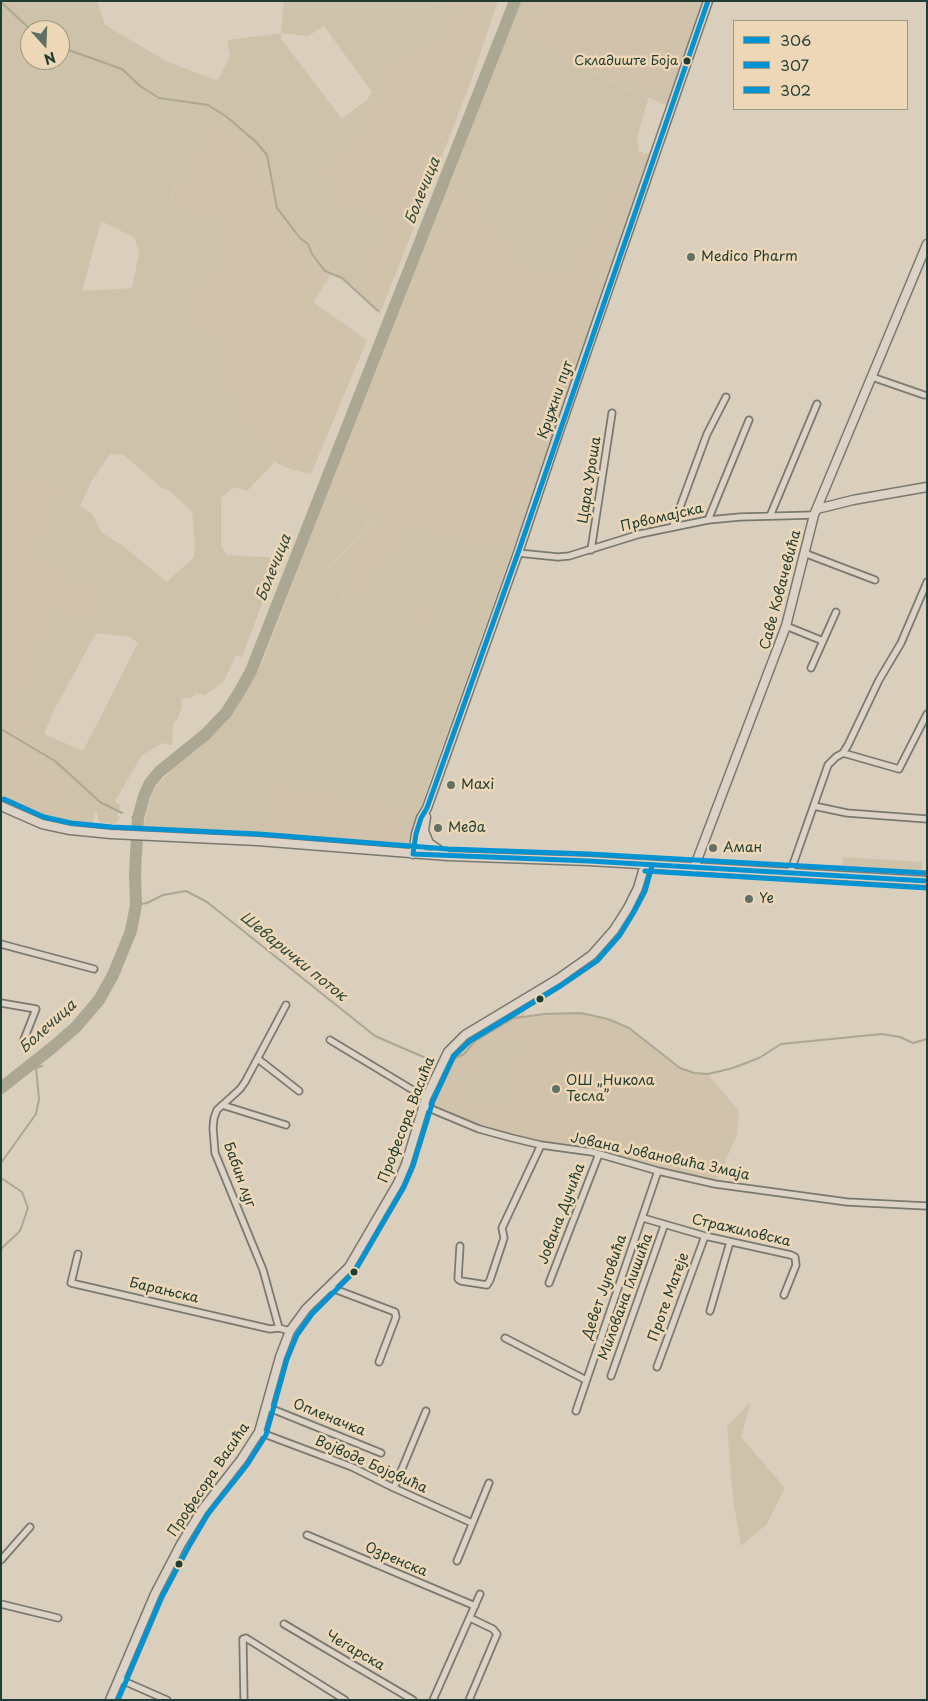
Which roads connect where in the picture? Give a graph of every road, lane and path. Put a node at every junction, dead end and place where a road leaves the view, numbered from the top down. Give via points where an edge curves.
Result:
1 (708, 1) edge
2 (927, 244) edge
3 (872, 377) junction
4 (924, 395) dead end
5 (726, 397) dead end
6 (817, 404) dead end
7 (612, 414) dead end
8 (750, 420) dead end
9 (927, 487) edge
10 (815, 512) junction
11 (770, 516) junction
12 (708, 520) junction
13 (673, 526) junction
14 (592, 550) junction
15 (518, 552) junction
16 (804, 552) junction
17 (875, 580) dead end
18 (927, 582) edge
19 (836, 612) dead end
20 (786, 626) junction
21 (823, 641) junction
22 (811, 668) dead end
23 (927, 714) edge
24 (843, 753) junction
25 (1, 806) edge
26 (814, 806) junction
27 (927, 819) edge
28 (420, 833) junction
29 (396, 852) junction
30 (417, 854) junction
31 (448, 856) junction
32 (645, 864) junction
33 (694, 868) junction
34 (790, 873) junction
35 (927, 881) edge
36 (1, 944) edge
37 (94, 969) dead end
38 (1, 1003) edge
39 (286, 1005) dead end
40 (330, 1040) dead end
41 (23, 1042) dead end
42 (258, 1059) junction
43 (298, 1091) dead end
44 (425, 1102) junction
45 (222, 1105) junction
46 (286, 1125) dead end
47 (541, 1145) junction
48 (599, 1154) junction
49 (658, 1171) junction
50 (927, 1206) edge
51 (643, 1218) junction
52 (664, 1226) junction
53 (705, 1236) junction
54 (730, 1242) junction
55 (460, 1246) dead end
56 (78, 1254) dead end
57 (549, 1283) dead end
58 (329, 1286) junction
59 (784, 1295) dead end
60 (710, 1311) dead end
61 (279, 1328) junction
62 (290, 1331) junction
63 (505, 1338) dead end
64 (379, 1362) dead end
65 (657, 1367) dead end
66 (611, 1376) dead end
67 (586, 1380) junction
68 (267, 1407) junction
69 (426, 1411) dead end
70 (576, 1411) dead end
71 (259, 1432) junction
72 (381, 1453) dead end
73 (489, 1483) dead end
74 (394, 1488) junction
75 (472, 1523) junction
76 (30, 1527) dead end
77 (307, 1535) dead end
78 (1, 1560) edge
79 (457, 1561) dead end
80 (480, 1594) dead end
81 (1, 1604) edge
82 (475, 1606) junction
83 (58, 1618) dead end
84 (470, 1618) junction
85 (284, 1624) dead end
86 (119, 1679) junction
87 (110, 1700) edge
88 (167, 1700) edge
89 (244, 1700) edge
90 (345, 1700) edge
91 (413, 1700) edge
92 (433, 1700) edge
93 (469, 1700) edge

1 - 15 main road, Кружни пут
2 - 3 main road, Саве Ковачевића
3 - 4 street
3 - 10 main road, Саве Ковачевића
5 - 13 street via 707,434
6 - 11 street
7 - 14 street, Цара Уроша
8 - 12 street
9 - 10 main road, Првомајска via 861,498
10 - 11 street, Првомајска
10 - 16 main road, Саве Ковачевића
11 - 12 street, Првомајска
12 - 13 street, Првомајска
13 - 14 street, Првомајска
14 - 15 street, Првомајска via 558,557
15 - 28 main road, Кружни пут via 421,818
16 - 17 street
16 - 20 main road, Саве Ковачевића
18 - 24 street via 901,643
19 - 21 street
20 - 21 street
20 - 33 main road, Саве Ковачевића
21 - 22 street
23 - 24 street via 899,769
24 - 26 street via 828,765
25 - 29 main road via 31,820 80,831
26 - 27 street via 847,813
26 - 34 street
28 - 29 main road via 408,846
28 - 30 main road, Кружни пут
28 - 31 main road via 429,844
29 - 30 main road
30 - 31 main road
31 - 32 main road
32 - 33 main road
32 - 44 main road, Професора Васића via 628,908 603,944 558,979 458,1040 445,1057
33 - 34 main road
34 - 35 main road
36 - 37 street
38 - 41 street via 36,1009
39 - 42 street, Бабин луг
40 - 44 street, Јована Јовановића Змаја
42 - 43 street
42 - 45 street, Бабин луг via 240,1089
44 - 47 street, Јована Јовановића Змаја via 479,1129
44 - 58 main road, Професора Васића via 396,1188 349,1267
45 - 46 street
45 - 61 street, Бабин луг via 214,1118 215,1153 257,1255
47 - 48 street, Јована Јовановића Змаја
47 - 55 street via 502,1228 504,1238 487,1285 458,1279
48 - 49 street, Јована Јовановића Змаја
48 - 57 street, Јована Дучића
49 - 50 street, Јована Јовановића Змаја via 772,1193 847,1202
49 - 51 street, Девет Југовића
51 - 52 street, Стражиловска
51 - 67 street, Девет Југовића
52 - 53 street, Стражиловска
52 - 66 street, Милована Глишића
53 - 54 street, Стражиловска
53 - 65 street, Проте Матеје
54 - 59 street, Стражиловска via 795,1257 796,1265
54 - 60 street
56 - 61 street, Барањска via 71,1283 270,1329
58 - 62 main road, Професора Васића
58 - 64 street via 395,1312
61 - 62 street
62 - 68 main road, Професора Васића
63 - 67 street
67 - 70 street, Девет Југовића
68 - 71 main road, Професора Васића
68 - 72 street, Опленачка
69 - 74 street
71 - 74 street, Војводе Бојовића via 352,1467
71 - 86 main road, Професора Васића via 196,1518 181,1544 155,1594
73 - 75 street
74 - 75 street, Војводе Бојовића
75 - 79 street
76 - 78 street
77 - 82 street, Озренска
80 - 82 street
81 - 83 street
82 - 84 street
84 - 92 street
84 - 93 street via 493,1629 496,1636
85 - 91 street, Чегарска
86 - 87 main road, Професора Васића
86 - 88 street
89 - 90 street via 242,1643 246,1638

